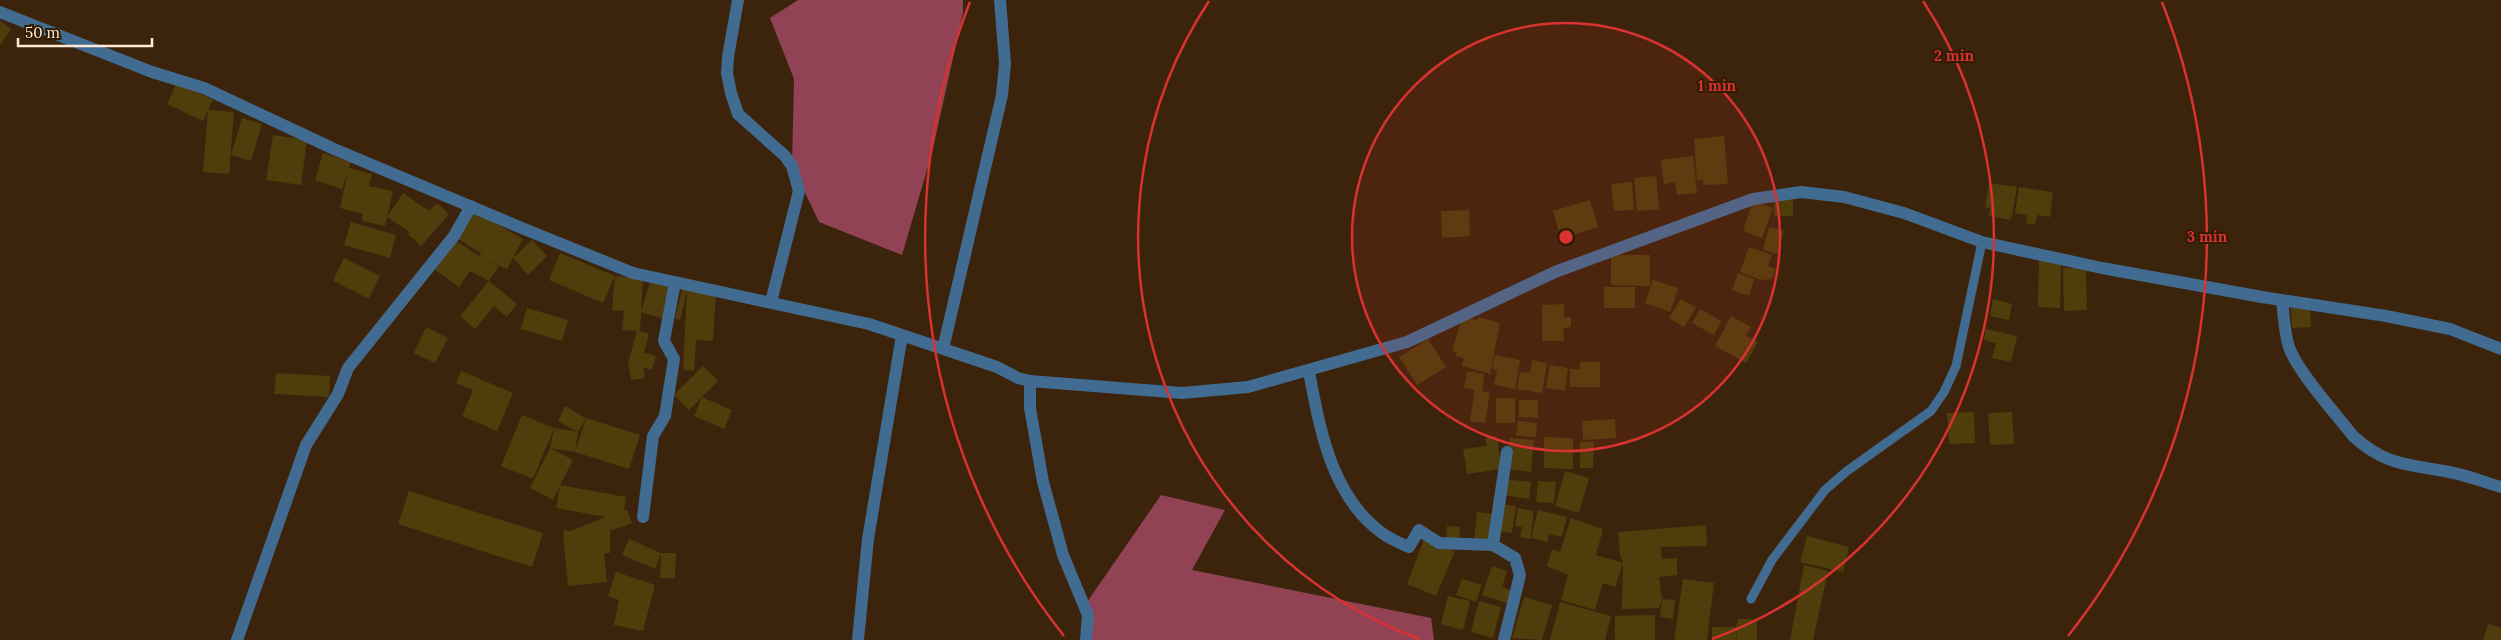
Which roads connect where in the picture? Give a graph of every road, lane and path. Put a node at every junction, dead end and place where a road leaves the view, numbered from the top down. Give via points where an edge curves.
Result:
1 (738, 0) edge
2 (1000, 0) edge
3 (0, 12) edge
4 (472, 206) junction
5 (1982, 242) junction
6 (675, 282) junction
7 (2282, 300) junction
8 (771, 302) junction
9 (902, 335) junction
10 (943, 349) junction
11 (2501, 349) edge
12 (1308, 372) junction
13 (1030, 381) junction
14 (1507, 452) dead end
15 (2501, 487) edge
16 (643, 517) dead end
17 (1493, 545) junction
18 (1751, 599) dead end
19 (237, 640) edge
20 (858, 640) edge
21 (1086, 640) edge
22 (1504, 640) edge

1 - 8 street via 728,58 731,93 738,114 792,166 799,191
2 - 10 street via 1005,63 1002,95
3 - 4 street via 152,72 204,88 334,149
4 - 6 street via 633,273
4 - 19 street via 454,236 348,368 338,394 306,446
5 - 7 street via 2102,268
5 - 12 street via 1904,213 1844,197 1801,192 1778,194 1753,199 1555,272 1407,342
5 - 18 lane via 1956,366 1932,412 1847,470 1825,490 1772,560
6 - 8 street
6 - 16 street via 664,342 674,359 665,416 653,436
7 - 11 street via 2450,329
7 - 15 street via 2286,333 2297,364 2363,446 2390,461 2450,472
8 - 9 street via 869,324
9 - 10 street
9 - 20 street via 868,539
10 - 13 street
12 - 13 street via 1248,387 1182,393
12 - 17 street via 1318,421 1334,471 1359,511 1382,533 1409,547 1420,530 1439,543
13 - 21 street via 1030,408 1041,473 1063,555 1088,616
14 - 17 street
17 - 22 street via 1515,558 1520,575

